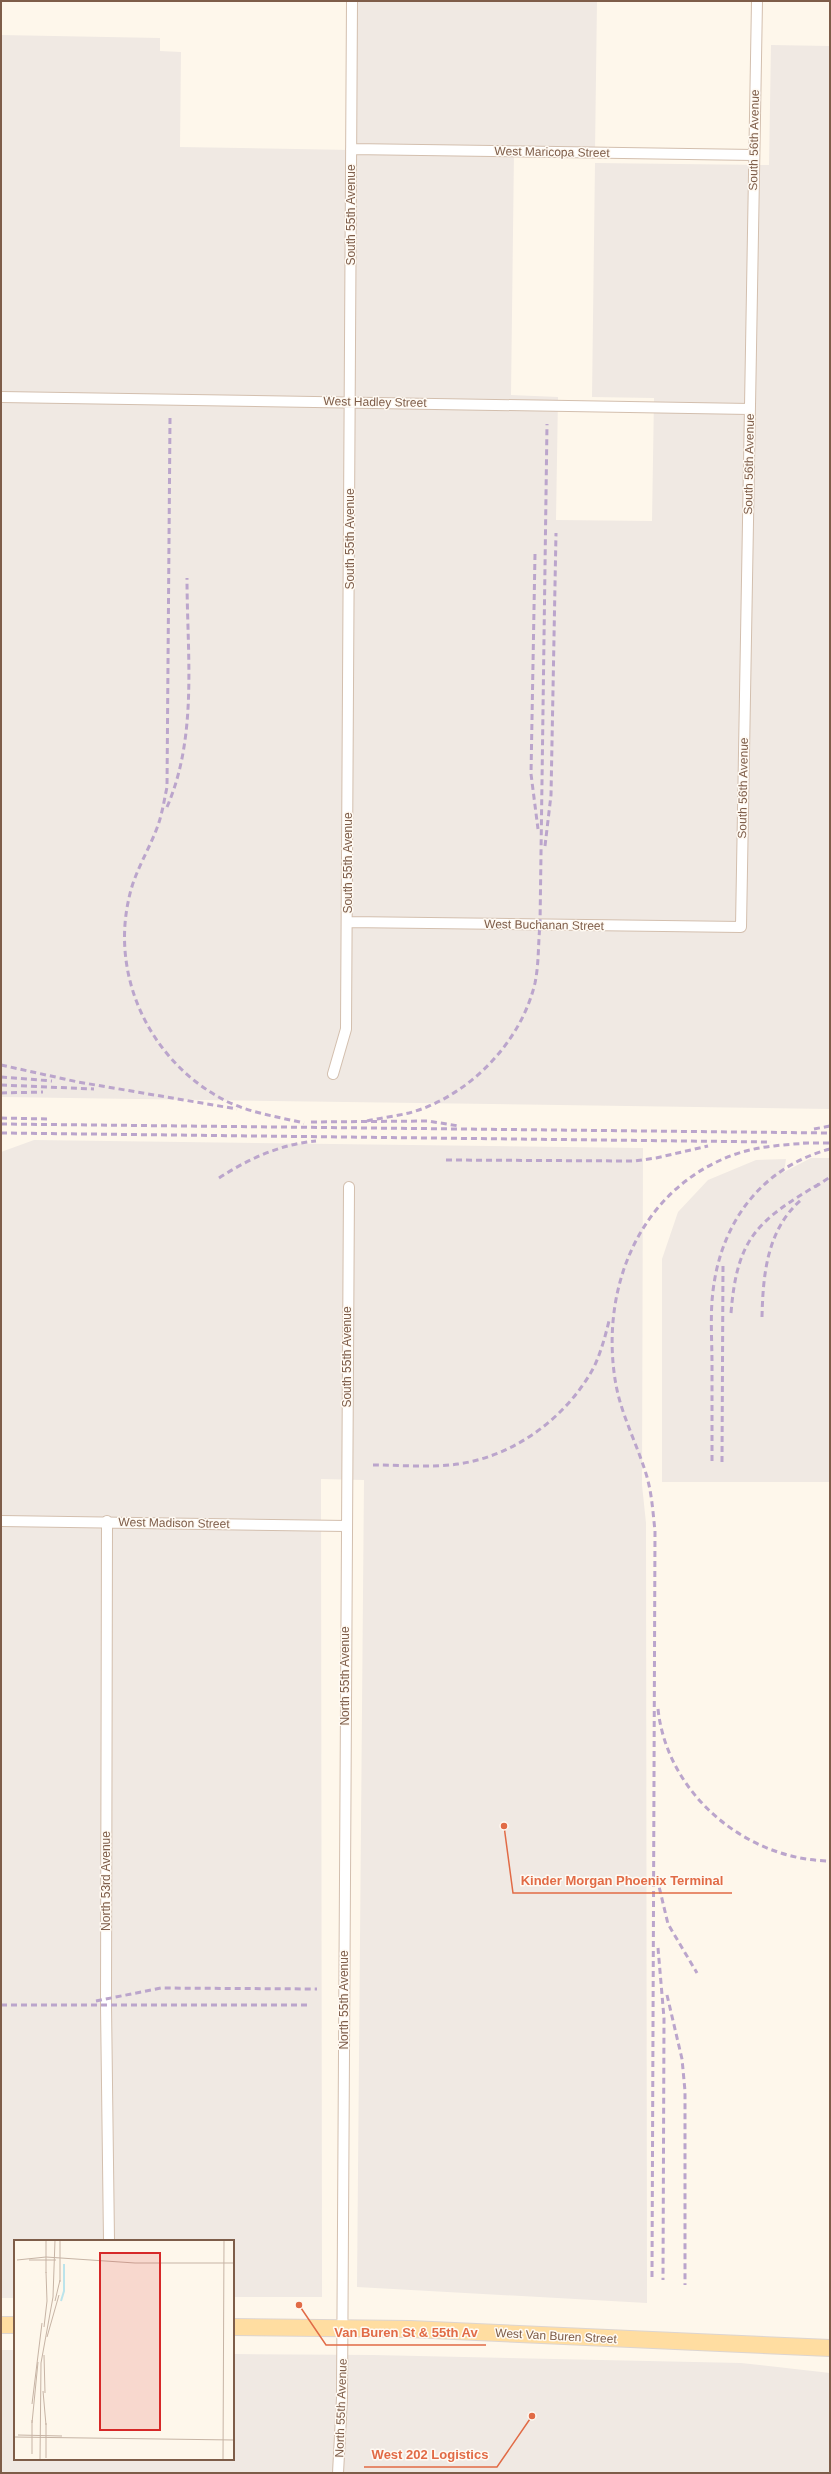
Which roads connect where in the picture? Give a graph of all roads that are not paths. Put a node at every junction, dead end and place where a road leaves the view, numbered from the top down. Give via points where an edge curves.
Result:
1 (352, 1) edge
2 (757, 1) edge
3 (351, 149) junction
4 (754, 154) junction
5 (1, 397) edge
6 (351, 401) junction
7 (750, 409) junction
8 (348, 922) junction
9 (741, 927) joint
10 (333, 1074) dead end
11 (349, 1187) dead end
12 (1, 1521) edge
13 (107, 1521) junction
14 (346, 1526) junction
15 (109, 2240) edge
16 (1, 2325) edge
17 (14, 2325) edge
18 (234, 2327) edge
19 (342, 2327) junction
20 (830, 2348) edge
21 (338, 2473) edge

1 - 3 street, South 55th Avenue
2 - 4 street, South 56th Avenue
3 - 4 street, West Maricopa Street
3 - 6 street, South 55th Avenue
4 - 7 street, South 56th Avenue
5 - 6 street, West Hadley Street
6 - 7 street, West Hadley Street
6 - 8 street, South 55th Avenue
7 - 9 street, South 56th Avenue
8 - 9 street, West Buchanan Street
8 - 10 street, South 55th Avenue via 346,1029
11 - 14 street, South 55th Avenue
12 - 13 street, West Madison Street
13 - 14 street, West Madison Street
13 - 15 street, North 53rd Avenue via 106,2005
14 - 19 street, North 55th Avenue
16 - 17 main road
18 - 19 main road, West Van Buren Street
19 - 20 main road, West Van Buren Street
19 - 21 street, North 55th Avenue

